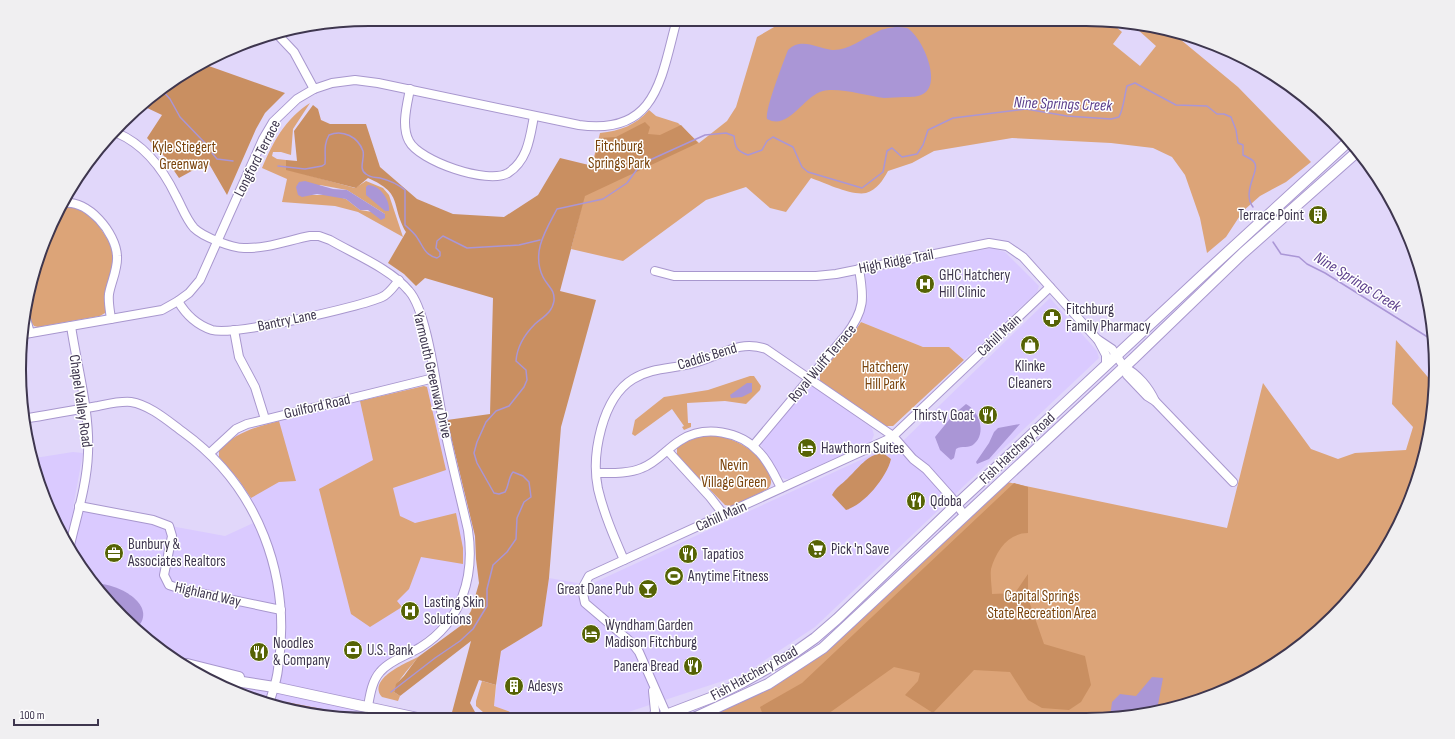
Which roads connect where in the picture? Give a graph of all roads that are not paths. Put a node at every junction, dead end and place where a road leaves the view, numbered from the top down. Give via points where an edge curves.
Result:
1 (675, 26) edge
2 (281, 38) edge
3 (314, 89) junction
4 (410, 89) junction
5 (534, 116) junction
6 (120, 134) edge
7 (1345, 144) edge
8 (1354, 155) edge
9 (69, 203) edge
10 (218, 241) junction
11 (859, 269) junction
12 (656, 271) dead end
13 (399, 280) junction
14 (1050, 287) junction
15 (178, 302) junction
16 (111, 319) junction
17 (71, 326) junction
18 (234, 330) junction
19 (28, 334) edge
20 (1097, 339) junction
21 (1117, 356) junction
22 (1106, 366) junction
23 (1124, 367) junction
24 (434, 378) junction
25 (808, 379) junction
26 (85, 408) junction
27 (30, 418) edge
28 (265, 418) junction
29 (893, 436) junction
30 (753, 446) junction
31 (668, 451) junction
32 (210, 453) junction
33 (596, 473) junction
34 (1233, 482) dead end
35 (781, 488) junction
36 (956, 505) junction
37 (79, 506) junction
38 (724, 515) junction
39 (965, 516) junction
40 (71, 540) edge
41 (624, 560) junction
42 (281, 610) junction
43 (198, 667) edge
44 (219, 678) edge
45 (274, 687) junction
46 (653, 688) junction
47 (271, 698) edge
48 (368, 706) junction
49 (397, 713) edge
50 (654, 713) edge
51 (662, 713) edge
52 (674, 713) edge
53 (705, 713) edge

1 - 5 street, Longford Terrace via 658,86 650,101 635,116 610,127 584,126
2 - 3 street via 294,52
3 - 4 street, Longford Terrace via 332,83 355,80
3 - 10 street, Longford Terrace via 296,99 273,122
4 - 5 street, Longford Terrace
4 - 5 street via 405,120 406,133 415,149 431,160 482,176 504,174 516,166 525,154
6 - 10 street, Yarmouth Greenway Drive via 142,148 158,164 188,220 196,229
7 - 21 main road, Fish Hatchery Road
8 - 23 main road, Fish Hatchery Road via 1243,253
9 - 16 street via 94,213 113,240 117,255 109,296
10 - 13 street, Yarmouth Greenway Drive via 236,248 246,248 319,236
10 - 15 street, Longford Terrace via 200,280 190,293
11 - 12 street, High Ridge Trail via 816,276 767,277 674,276
11 - 14 street, High Ridge Trail via 993,243 1007,246 1017,252
11 - 25 street, Royal Wulff Terrace via 863,293 858,318
13 - 18 street, Bantry Lane via 386,295 364,303
13 - 24 street, Yarmouth Greenway Drive via 410,292 422,318
14 - 20 street, High Ridge Trail
14 - 29 street, Cahill Main
15 - 16 street, Longford Terrace via 162,310
15 - 18 street, Bantry Lane via 190,317 200,324 213,330
16 - 17 street, Longford Terrace
17 - 19 street, Longford Terrace
17 - 26 street, Chapel Valley Road
18 - 28 street via 239,357 255,387
20 - 21 street, High Ridge Trail via 1112,349
20 - 22 street, High Ridge Trail via 1106,355
21 - 22 main road, Fish Hatchery Road
21 - 23 street, High Ridge Trail
22 - 36 main road, Fish Hatchery Road
23 - 34 street, High Ridge Trail via 1127,375
23 - 39 main road, Fish Hatchery Road
24 - 28 street, Guilford Road
24 - 48 street, Yarmouth Greenway Drive via 468,530 471,561 469,578 458,607 438,634 379,672
25 - 29 street, Caddis Bend
25 - 30 street, Royal Wulff Terrace
25 - 33 street, Caddis Bend via 766,349 748,345 730,348 699,362 654,370 641,375 618,392 607,409
26 - 27 street
26 - 32 street via 130,402 141,405 162,416
26 - 37 street, Chapel Valley Road via 88,454
28 - 32 street, Guilford Road via 236,429
29 - 35 street, Cahill Main
29 - 36 street, Caddis Bend via 913,459 926,469
30 - 31 street via 729,434 709,431 687,436
30 - 35 street via 767,461
31 - 33 street via 642,468
31 - 38 street
32 - 42 street via 244,497 264,536 275,570
33 - 41 street, Caddis Bend via 608,524
35 - 38 street, Cahill Main
36 - 39 street, Caddis Bend
36 - 52 main road, Fish Hatchery Road via 815,638 766,670 713,697
37 - 40 street, Chapel Valley Road
37 - 42 street, Highland Way via 152,520 169,526 172,536 164,575 169,585
38 - 41 street, Cahill Main
39 - 53 main road, Fish Hatchery Road via 846,628 804,662 751,693
41 - 46 street, Cahill Main via 589,576 582,589 583,598 585,603 636,648 642,657
42 - 45 street via 278,669
43 - 45 main road
44 - 45 main road
45 - 47 street
45 - 48 main road
46 - 50 street, Cahill Main
46 - 51 street, Cahill Main
48 - 49 main road

